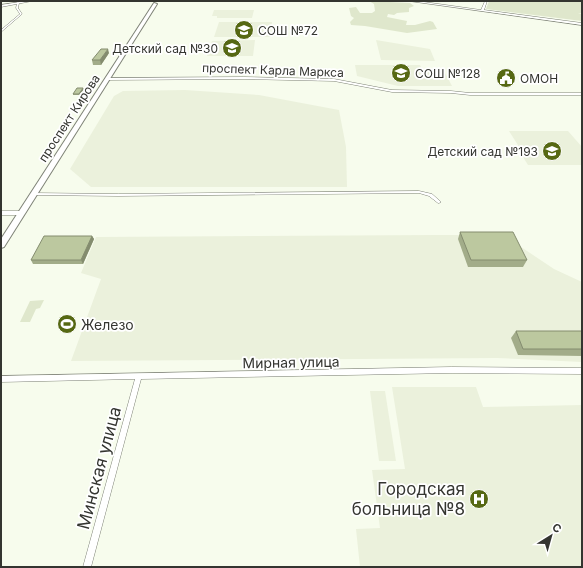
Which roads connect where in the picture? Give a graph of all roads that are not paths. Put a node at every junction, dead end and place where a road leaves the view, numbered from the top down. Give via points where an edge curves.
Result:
1 (30, 1) edge
2 (162, 1) edge
3 (410, 1) edge
4 (486, 1) edge
5 (155, 2) edge
6 (18, 3) junction
7 (1, 6) edge
8 (482, 11) junction
9 (582, 24) edge
10 (1, 31) edge
11 (107, 79) junction
12 (582, 94) edge
13 (33, 194) junction
14 (439, 202) dead end
15 (1, 213) edge
16 (22, 213) junction
17 (1, 245) edge
18 (582, 371) edge
19 (139, 376) junction
20 (1, 379) edge
21 (87, 567) edge

1 - 6 main road
2 - 5 main road
3 - 8 main road
4 - 8 main road
5 - 11 main road, проспект Кирова
6 - 7 main road
6 - 10 street via 17,8 21,14
8 - 9 main road
11 - 12 street, проспект Карла Маркса via 334,80 392,91
11 - 13 main road, проспект Кирова
13 - 14 street via 419,192 433,196
13 - 16 main road, проспект Кирова
15 - 16 main road
16 - 17 main road, проспект Кирова
18 - 19 street, Мирная улица via 452,370
19 - 20 street, Мирная улица
19 - 21 street, Минская улица

